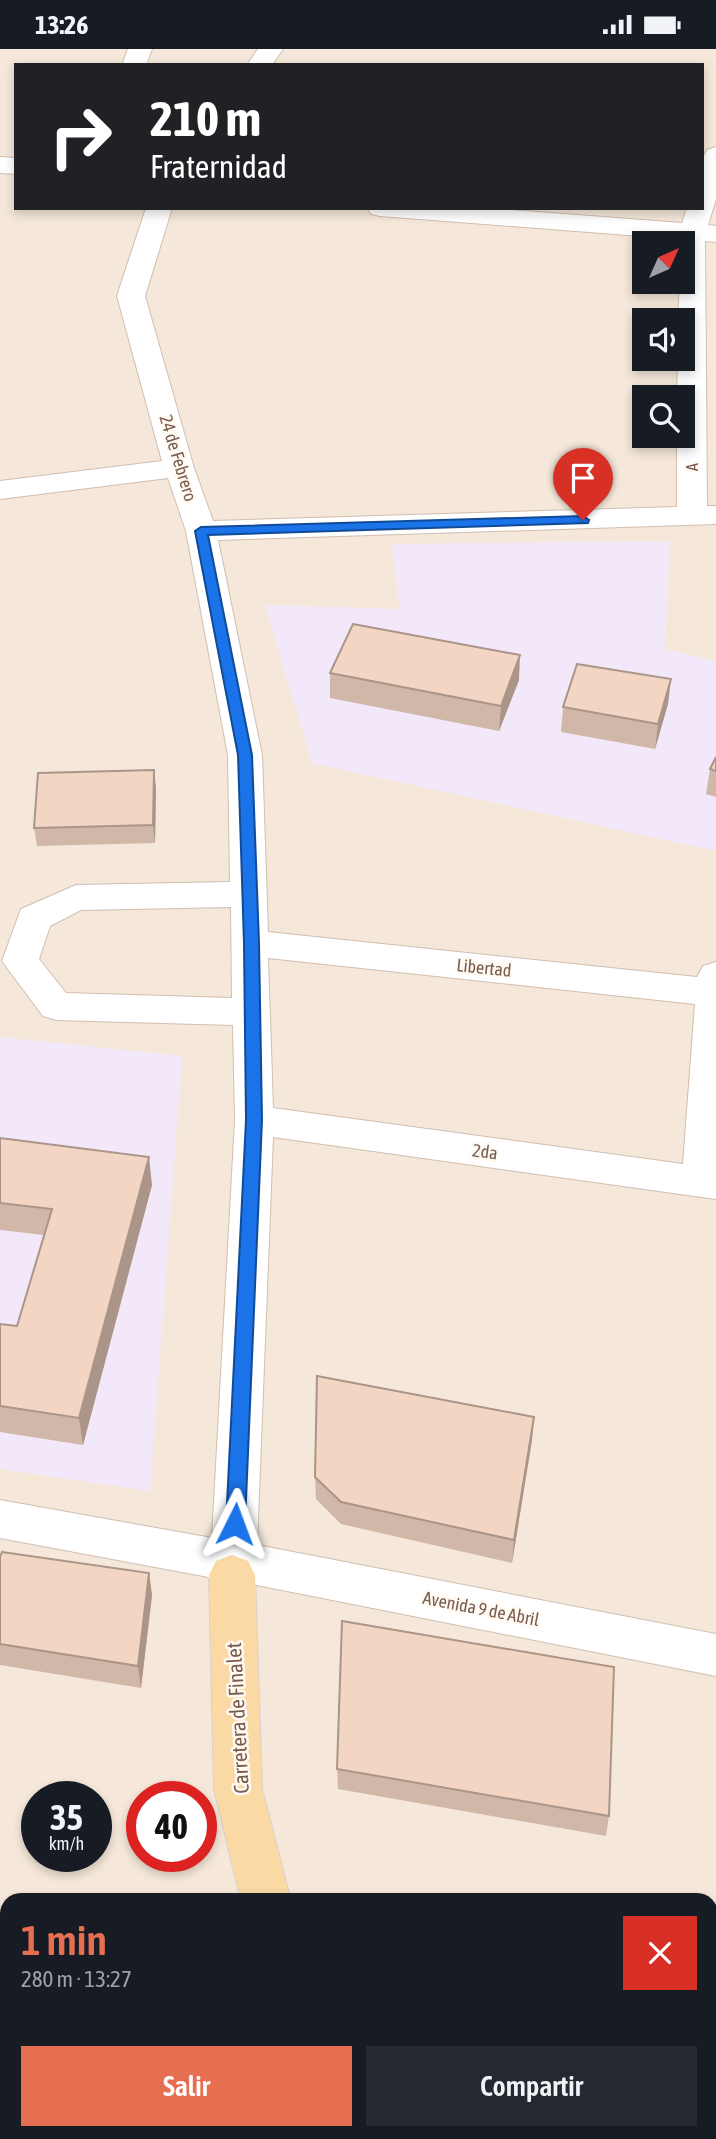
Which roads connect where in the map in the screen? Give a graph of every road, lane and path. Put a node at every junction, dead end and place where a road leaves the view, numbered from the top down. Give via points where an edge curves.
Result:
1 (716, 155) edge
2 (704, 195) edge
3 (158, 210) edge
4 (418, 210) edge
5 (703, 225) edge
6 (179, 468) junction
7 (0, 490) edge
8 (704, 516) edge
9 (201, 531) junction
10 (250, 894) junction
11 (252, 943) junction
12 (715, 987) edge
13 (253, 1012) junction
14 (254, 1120) junction
15 (708, 1183) edge
16 (0, 1519) edge
17 (233, 1562) junction
18 (716, 1655) edge
19 (264, 1893) edge

1 - 2 street
3 - 6 street, 24 de Febrero via 131,296
4 - 5 street
5 - 8 street, A
6 - 7 street
6 - 9 street, 24 de Febrero
8 - 9 street
9 - 10 street, 24 de Febrero via 245,755
10 - 11 street, 24 de Febrero
10 - 13 street via 76,898 34,918 20,961 56,1006
11 - 12 street, Libertad
11 - 13 street, 24 de Febrero
12 - 15 street
13 - 14 street, 24 de Febrero
14 - 15 street, 2da
14 - 17 street, 24 de Febrero
16 - 17 street, Avenida 9 de Abril
17 - 18 street, Avenida 9 de Abril
17 - 19 main road, Carretera de Finalet via 238,1789

